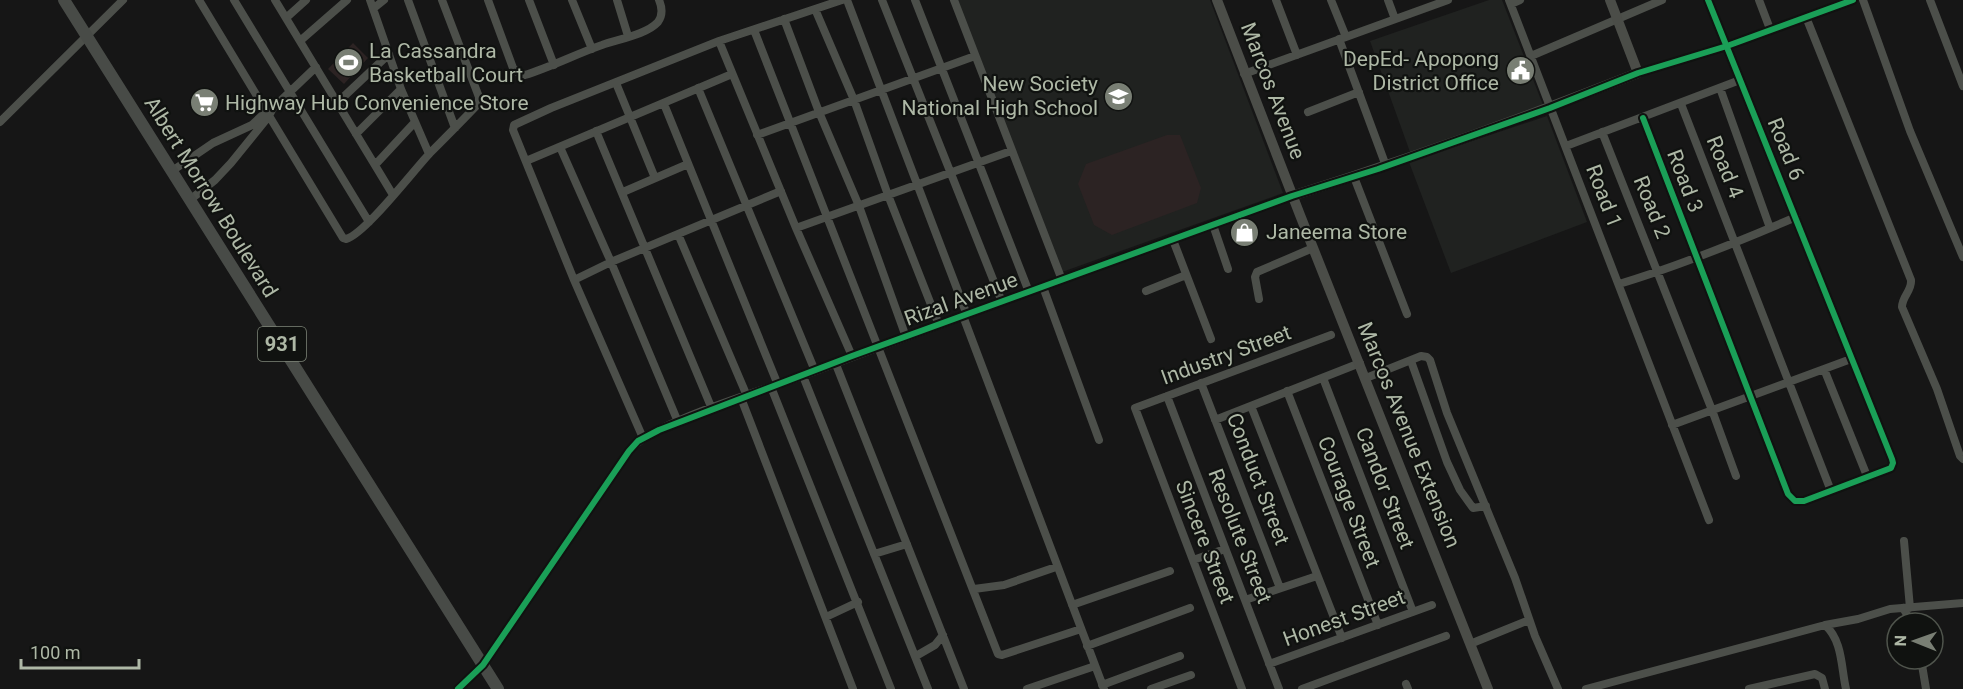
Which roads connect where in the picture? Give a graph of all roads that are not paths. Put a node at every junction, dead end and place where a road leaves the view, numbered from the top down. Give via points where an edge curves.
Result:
1 (64, 0) edge
2 (123, 0) edge
3 (199, 0) edge
4 (234, 0) edge
5 (275, 0) edge
6 (306, 0) edge
7 (347, 0) edge
8 (384, 0) edge
9 (408, 0) edge
10 (442, 0) edge
11 (488, 0) edge
12 (529, 0) edge
13 (572, 0) edge
14 (617, 0) edge
15 (659, 0) edge
16 (844, 0) edge
17 (882, 0) edge
18 (915, 0) edge
19 (954, 0) edge
20 (1217, 0) edge
21 (1276, 0) edge
22 (1331, 0) edge
23 (1388, 0) edge
24 (1448, 0) edge
25 (1520, 0) edge
26 (1610, 0) edge
27 (1662, 0) edge
28 (1708, 0) edge
29 (1759, 0) edge
30 (1853, 0) edge
31 (1863, 0) edge
32 (1930, 0) edge
33 (1510, 2) edge
34 (372, 4) edge
35 (815, 9) junction
36 (1806, 17) junction
37 (286, 18) junction
38 (784, 19) junction
39 (1395, 19) junction
40 (1617, 19) junction
41 (1770, 29) junction
42 (754, 30) junction
43 (86, 36) junction
44 (628, 36) junction
45 (1342, 38) junction
46 (300, 41) junction
47 (719, 41) junction
48 (1727, 46) junction
49 (592, 49) junction
50 (389, 54) junction
51 (1297, 54) junction
52 (975, 56) junction
53 (1531, 56) junction
54 (554, 65) junction
55 (316, 67) junction
56 (942, 68) junction
57 (1638, 73) junction
58 (732, 74) junction
59 (1244, 74) junction
60 (913, 78) junction
61 (1740, 80) junction
62 (616, 83) junction
63 (1963, 86) edge
64 (402, 88) junction
65 (698, 88) junction
66 (1720, 88) junction
67 (880, 90) junction
68 (289, 91) junction
69 (1359, 92) junction
70 (854, 100) junction
71 (337, 103) junction
72 (664, 104) junction
73 (1681, 104) junction
74 (1550, 108) junction
75 (269, 112) junction
76 (819, 112) junction
77 (1308, 112) dead end
78 (630, 118) junction
79 (1643, 118) junction
80 (0, 122) edge
81 (415, 122) junction
82 (790, 123) junction
83 (455, 128) junction
84 (596, 131) junction
85 (1602, 132) junction
86 (356, 134) junction
87 (232, 135) junction
88 (758, 135) junction
89 (1566, 146) junction
90 (560, 147) junction
91 (242, 148) junction
92 (1011, 151) junction
93 (429, 154) junction
94 (526, 161) junction
95 (979, 163) junction
96 (688, 164) junction
97 (375, 165) junction
98 (1386, 166) junction
99 (172, 171) junction
100 (951, 173) junction
101 (1354, 177) junction
102 (655, 178) junction
103 (917, 185) junction
104 (781, 191) junction
105 (623, 192) junction
106 (393, 195) junction
107 (888, 195) junction
108 (1292, 196) junction
109 (190, 199) junction
110 (746, 205) junction
111 (859, 206) junction
112 (827, 217) junction
113 (1796, 217) junction
114 (711, 220) junction
115 (369, 222) junction
116 (1213, 225) junction
117 (796, 228) junction
118 (1770, 228) junction
119 (678, 234) junction
120 (1173, 240) junction
121 (1736, 243) junction
122 (646, 247) junction
123 (1312, 248) junction
124 (1697, 257) junction
125 (1963, 257) edge
126 (611, 262) junction
127 (1228, 269) dead end
128 (1658, 272) junction
129 (1186, 275) junction
130 (574, 280) junction
131 (1062, 280) junction
132 (1619, 284) junction
133 (1042, 287) junction
134 (1146, 291) dead end
135 (1029, 292) junction
136 (1260, 299) dead end
137 (1002, 302) junction
138 (1407, 314) dead end
139 (965, 316) junction
140 (939, 325) junction
141 (1331, 335) dead end
142 (906, 337) junction
143 (1211, 339) dead end
144 (879, 346) junction
145 (852, 356) junction
146 (1851, 359) junction
147 (1411, 361) junction
148 (836, 362) junction
149 (1360, 363) junction
150 (1824, 369) junction
151 (815, 370) junction
152 (803, 376) junction
153 (1323, 378) junction
154 (1366, 378) junction
155 (1790, 381) junction
156 (1201, 383) junction
157 (775, 386) junction
158 (1287, 392) junction
159 (1167, 396) junction
160 (1749, 396) junction
161 (744, 397) junction
162 (1251, 406) junction
163 (1135, 408) joint
164 (712, 409) junction
165 (1712, 410) junction
166 (1215, 420) junction
167 (678, 422) junction
168 (1672, 425) junction
169 (643, 438) junction
170 (1099, 440) dead end
171 (1963, 459) edge
172 (1736, 476) dead end
173 (1867, 476) junction
174 (1831, 491) junction
175 (1486, 506) junction
176 (1709, 520) dead end
177 (1904, 541) dead end
178 (907, 544) junction
179 (1225, 549) junction
180 (874, 554) junction
181 (1193, 560) junction
182 (1056, 567) junction
183 (1170, 571) dead end
184 (1317, 576) junction
185 (1281, 588) junction
186 (974, 589) junction
187 (1245, 600) junction
188 (858, 602) junction
189 (1963, 603) edge
190 (1072, 605) junction
191 (1432, 605) dead end
192 (1190, 608) dead end
193 (1906, 608) junction
194 (1907, 611) edge
195 (1413, 612) junction
196 (826, 617) junction
197 (1528, 620) junction
198 (1378, 625) junction
199 (1826, 626) junction
200 (1081, 628) junction
201 (943, 634) junction
202 (1446, 636) dead end
203 (1342, 638) junction
204 (1470, 644) junction
205 (1088, 646) junction
206 (916, 656) junction
207 (1180, 656) dead end
208 (1269, 664) junction
209 (483, 665) junction
210 (1095, 666) junction
211 (1923, 671) edge
212 (1191, 675) dead end
213 (1103, 687) edge
214 (458, 689) edge
215 (498, 689) edge
216 (854, 689) edge
217 (891, 689) edge
218 (928, 689) edge
219 (964, 689) edge
220 (1027, 689) edge
221 (1151, 689) edge
222 (1242, 689) edge
223 (1279, 689) edge
224 (1302, 689) edge
225 (1488, 689) edge
226 (1558, 689) edge
227 (1586, 689) edge
228 (1749, 689) edge
229 (1825, 689) edge
230 (1846, 689) edge
231 (1926, 689) edge

1 - 43 main road, Albert Morrow Boulevard / 931
2 - 43 street
3 - 75 street
4 - 68 street
5 - 37 street
6 - 37 street
7 - 46 street
8 - 34 street
9 - 83 street
10 - 83 street via 479,100
11 - 54 street via 516,72 525,75
12 - 54 street
13 - 49 street
14 - 44 street
15 - 44 street via 659,20
16 - 35 street
16 - 67 street
17 - 60 street
18 - 56 street
19 - 52 street
20 - 59 street, Marcos Avenue
21 - 51 street
22 - 45 street
23 - 39 street
24 - 39 street
25 - 33 street
26 - 40 street
27 - 40 street
28 - 48 street, Road 6
29 - 41 street
30 - 36 street
31 - 125 street via 1910,131
32 - 63 street
33 - 53 street, Road 1
34 - 50 street
35 - 38 street
35 - 70 street
36 - 41 street
36 - 171 street via 1911,280 1902,307
37 - 46 street
38 - 42 street
38 - 76 street
39 - 45 street
40 - 53 street
40 - 57 street
41 - 48 street
42 - 47 street
42 - 82 street
43 - 80 street
43 - 99 main road, Albert Morrow Boulevard / 931
44 - 49 street
45 - 51 street
45 - 69 street
46 - 55 street
47 - 58 street
47 - 62 street
48 - 57 street
48 - 61 street, Road 6
49 - 54 street
50 - 64 street
50 - 71 street
51 - 59 street
52 - 56 street
52 - 92 street
53 - 74 street, Road 1
55 - 68 street
55 - 71 street
56 - 60 street
56 - 95 street
57 - 74 street
58 - 65 street
58 - 88 street
59 - 108 street, Marcos Avenue
60 - 67 street
60 - 100 street
61 - 66 street
61 - 113 street, Road 6
62 - 78 street
62 - 94 street via 514,125
64 - 81 street
64 - 86 street
65 - 72 street
65 - 110 street
66 - 73 street
66 - 118 street
67 - 70 street
67 - 103 street
68 - 75 street
68 - 115 street
69 - 77 street
69 - 98 street
70 - 76 street
70 - 107 street
71 - 86 street
72 - 78 street
72 - 96 street
73 - 79 street
73 - 121 street, Road 4
74 - 89 street, Road 1
74 - 98 street
75 - 87 street
75 - 91 street
75 - 115 street via 343,238 352,238
76 - 82 street
76 - 111 street
78 - 84 street
78 - 102 street
79 - 85 street
79 - 124 street, Road 3
81 - 93 street
81 - 97 street
82 - 88 street
82 - 112 street
83 - 93 street
84 - 90 street
84 - 105 street
85 - 89 street
85 - 128 street, Road 2
86 - 97 street
87 - 91 street
87 - 99 street
88 - 104 street
89 - 132 street, Road 1
90 - 94 street
90 - 126 street
91 - 109 street via 214,180
92 - 95 street
92 - 131 street
93 - 106 street
94 - 130 street
95 - 100 street
95 - 135 street
96 - 102 street
96 - 114 street
97 - 106 street
98 - 101 street
99 - 109 main road, Albert Morrow Boulevard / 931
100 - 103 street
100 - 137 street
101 - 108 street
101 - 138 street
102 - 105 street
103 - 107 street
103 - 139 street
104 - 110 street
104 - 117 street
105 - 122 street
106 - 115 street
107 - 111 street
107 - 140 street
108 - 116 street, Rizal Avenue
108 - 123 street, Marcos Avenue Extension
109 - 209 main road, Albert Morrow Boulevard / 931
110 - 114 street
110 - 151 street
111 - 112 street
111 - 142 street
112 - 117 street
112 - 144 street
113 - 118 street
113 - 146 street, Road 6
114 - 119 street
114 - 157 street
116 - 120 street, Rizal Avenue
116 - 127 street
117 - 145 street
118 - 121 street
119 - 122 street
119 - 161 street
120 - 129 street
120 - 131 street, Rizal Avenue
121 - 124 street
121 - 155 street, Road 4
122 - 126 street
122 - 164 street
123 - 136 street via 1257,272
123 - 149 street, Marcos Avenue Extension
124 - 128 street
124 - 160 street, Road 3
126 - 130 street
126 - 167 street
128 - 132 street
128 - 165 street, Road 2
129 - 134 street
129 - 143 street
130 - 169 street
131 - 133 street, Rizal Avenue
132 - 168 street, Road 1
133 - 135 street, Rizal Avenue
133 - 170 street
135 - 137 street, Rizal Avenue
137 - 139 street, Rizal Avenue
139 - 140 street, Rizal Avenue
139 - 182 street
140 - 142 street, Rizal Avenue
141 - 156 street, Industry Street
142 - 144 street, Rizal Avenue
144 - 145 street, Rizal Avenue
144 - 186 street
145 - 148 street, Rizal Avenue
146 - 150 street
146 - 173 street, Road 6 via 1893,462 1890,469
147 - 154 street
147 - 175 street via 1460,490 1473,508
147 - 175 street via 1421,356 1430,360 1447,413
148 - 151 street, Rizal Avenue
148 - 178 street
149 - 153 street
149 - 154 street, Marcos Avenue Extension
150 - 155 street
150 - 173 street
151 - 152 street, Rizal Avenue
152 - 157 street, Rizal Avenue
152 - 180 street
153 - 158 street
153 - 195 street, Candor Street
154 - 204 street, Marcos Avenue Extension
155 - 160 street
155 - 174 street, Road 4
156 - 159 street, Industry Street
156 - 166 street, Conduct Street
157 - 161 street, Rizal Avenue
157 - 188 street
158 - 162 street
158 - 198 street, Courage Street
159 - 163 street, Industry Street
159 - 179 street, Resolute Street
160 - 165 street
160 - 174 street, Road 3 via 1788,495 1800,502
161 - 164 street, Rizal Avenue
161 - 196 street
162 - 166 street
162 - 184 street
163 - 181 street, Sincere Street
164 - 167 street, Rizal Avenue
165 - 168 street
165 - 172 street, Road 2
166 - 185 street, Conduct Street
167 - 169 street, Rizal Avenue
168 - 176 street, Road 1
169 - 209 street via 628,451
173 - 174 street, Road 6
175 - 197 street
177 - 193 street
178 - 180 street
178 - 201 street
179 - 181 street
179 - 187 street, Resolute Street
180 - 206 street
181 - 222 street, Sincere Street
182 - 186 street via 1004,585
182 - 190 street
183 - 190 street
184 - 185 street
184 - 203 street
185 - 187 street
186 - 200 street via 1000,655
187 - 208 street, Resolute Street
188 - 196 street
188 - 217 street
189 - 193 street
190 - 200 street
191 - 195 street, Honest Street
192 - 205 street
193 - 194 street
193 - 199 street
195 - 198 street, Honest Street
196 - 216 street
197 - 204 street
197 - 226 street
198 - 203 street, Honest Street
199 - 227 street
199 - 230 street via 1838,648
200 - 205 street
201 - 206 street via 935,645
201 - 219 street
202 - 224 street
203 - 208 street, Honest Street
204 - 225 street, Marcos Avenue Extension
205 - 210 street
206 - 218 street
207 - 213 street
208 - 223 street, Resolute Street
209 - 214 street
209 - 215 main road, Albert Morrow Boulevard / 931
210 - 213 street
210 - 220 street
211 - 231 street
212 - 221 street
228 - 229 street via 1815,674 1822,678

